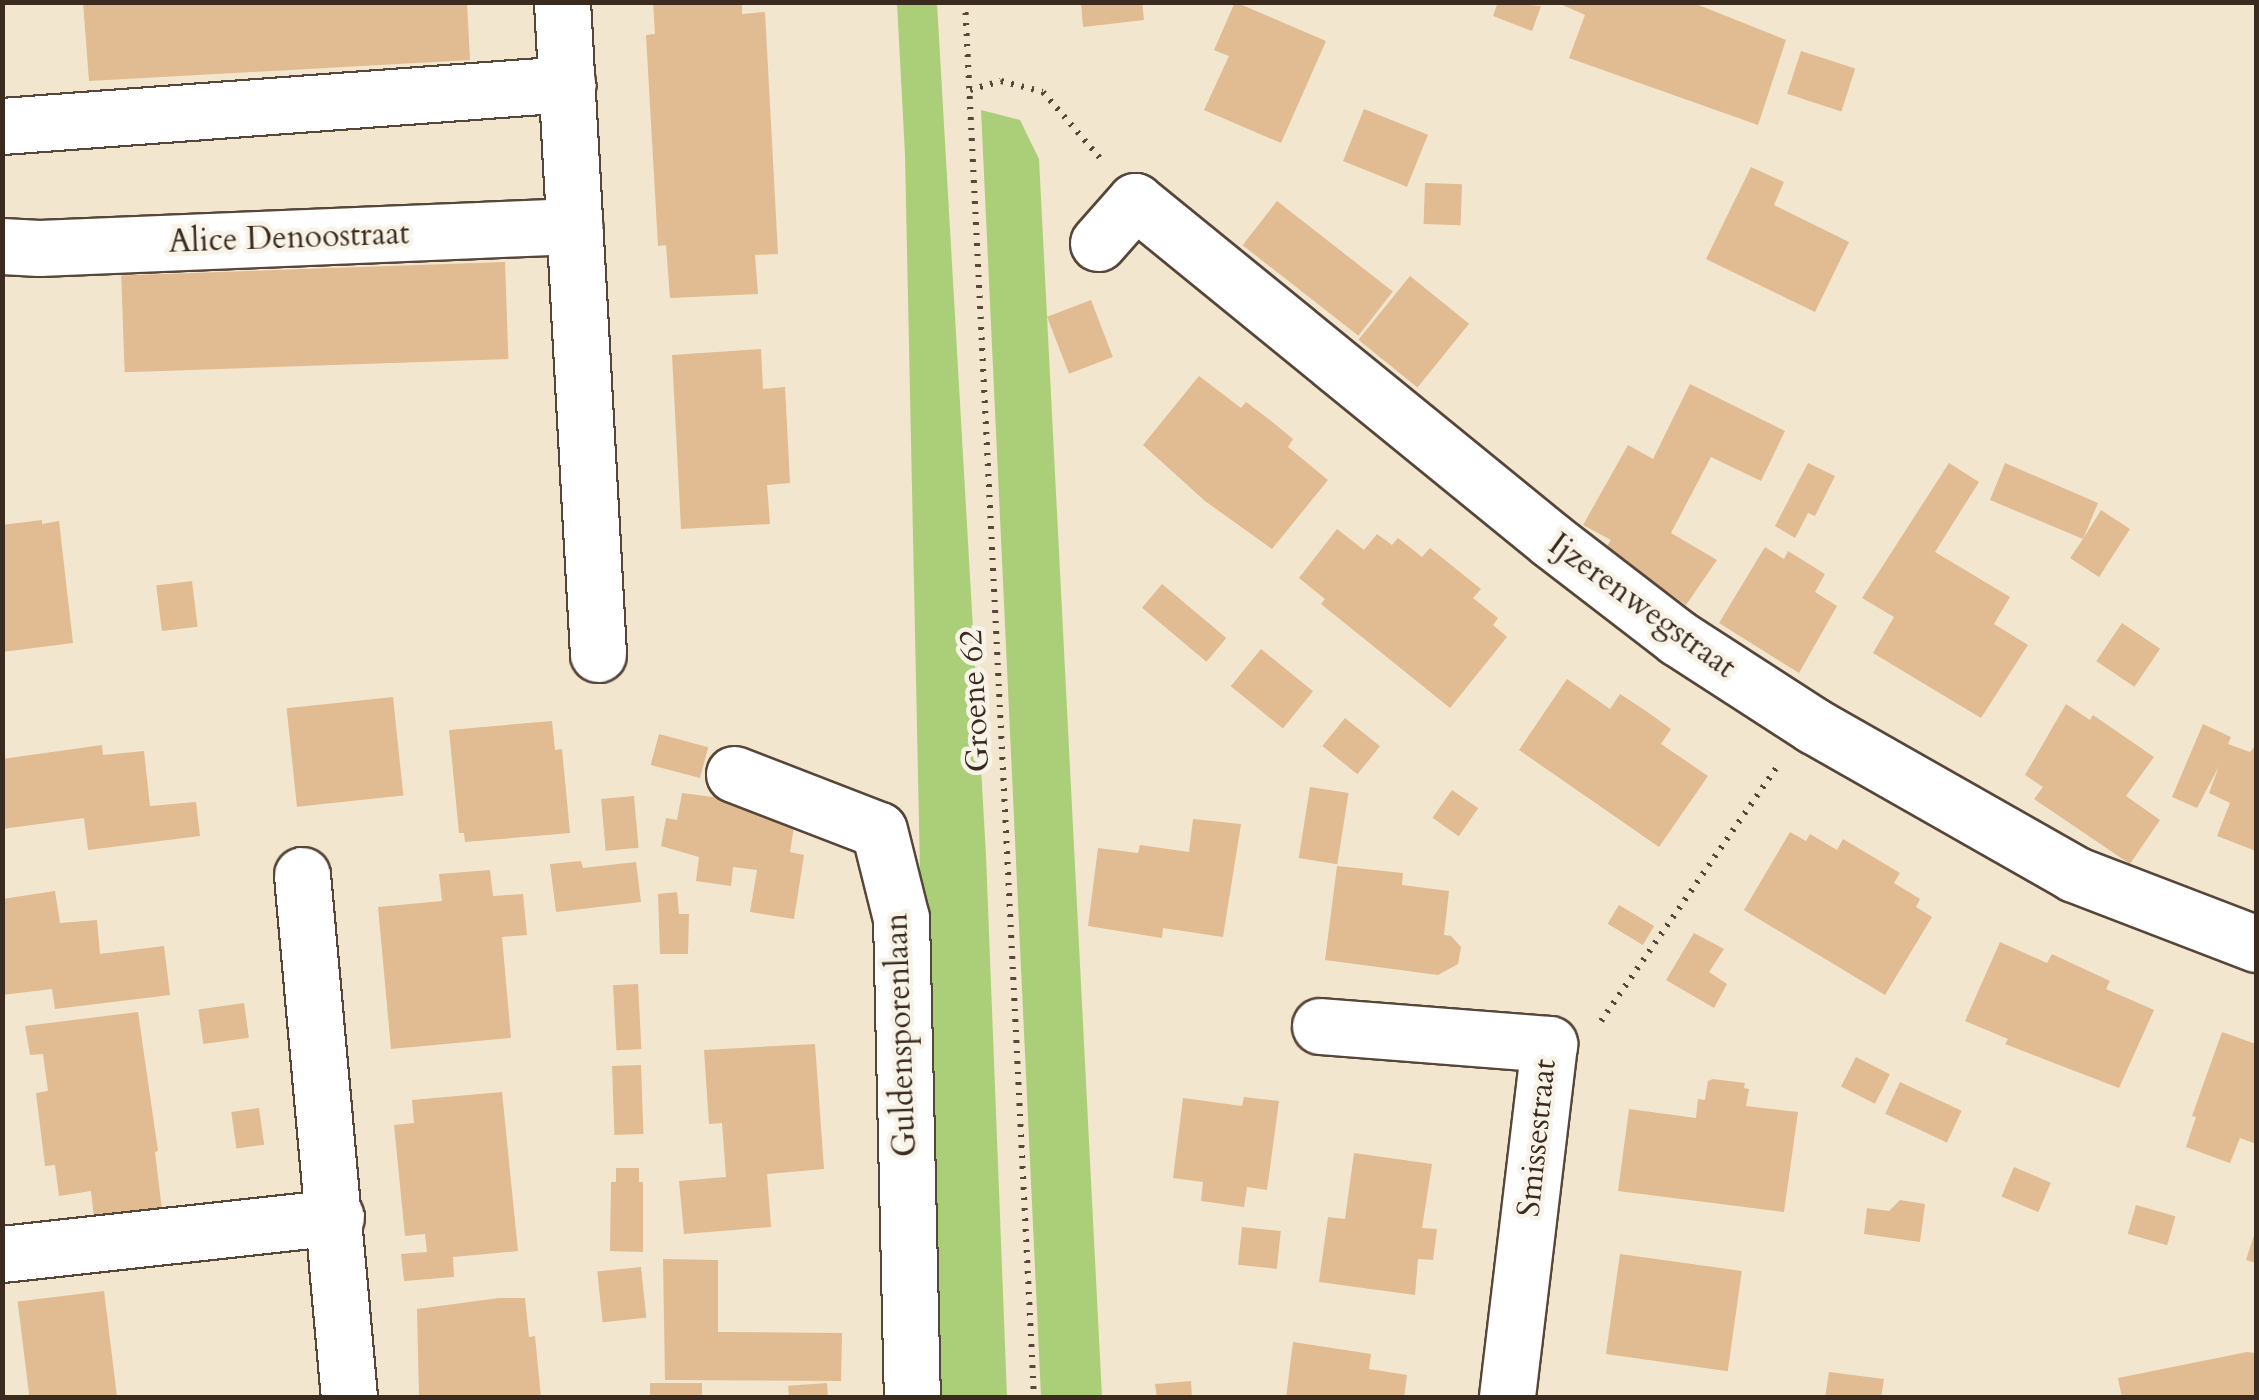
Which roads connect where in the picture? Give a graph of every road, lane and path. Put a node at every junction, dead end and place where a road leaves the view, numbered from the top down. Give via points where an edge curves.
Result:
1 (562, 2) edge
2 (965, 2) edge
3 (567, 84) junction
4 (970, 90) junction
5 (2, 126) edge
6 (1135, 201) junction
7 (575, 226) junction
8 (1098, 242) dead end
9 (2, 246) edge
10 (598, 654) dead end
11 (1808, 722) junction
12 (734, 774) dead end
13 (302, 875) dead end
14 (2256, 944) edge
15 (1320, 1026) dead end
16 (1598, 1026) dead end
17 (336, 1217) junction
18 (2, 1254) edge
19 (349, 1398) edge
20 (912, 1398) edge
21 (1034, 1398) edge
22 (1508, 1398) edge

1 - 3 street
2 - 4 path, Groene 62
3 - 5 street
3 - 7 street
4 - 6 path via 1000,81 1043,92
4 - 21 path, Groene 62
6 - 8 street
6 - 11 street, Ijzerenwegstraat via 1568,553 1678,638
7 - 9 street, Alice Denoostraat
7 - 10 street
11 - 14 street, Ijzerenwegstraat via 2074,874
11 - 16 path
12 - 20 street, Guldensporenlaan via 880,830 900,918
13 - 17 street
15 - 22 street, Smissestraat via 1549,1044
17 - 18 street
17 - 19 street

